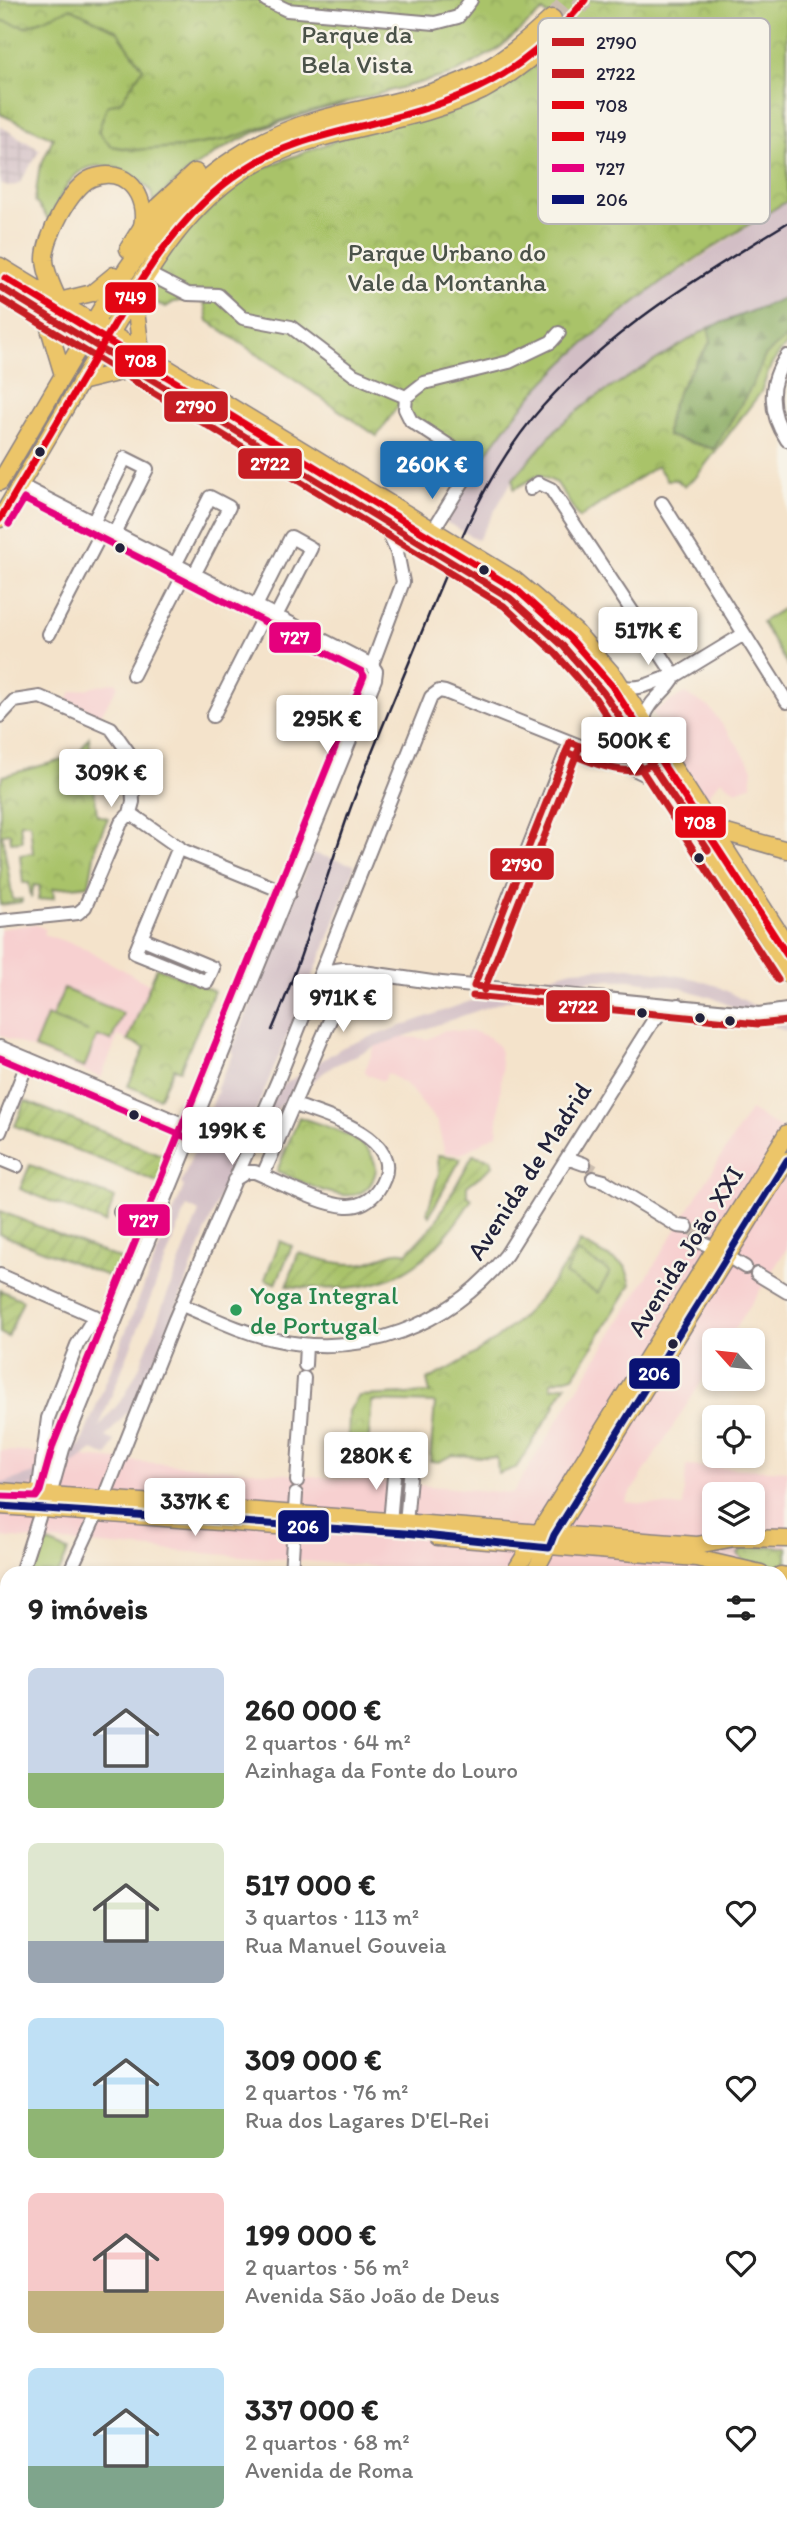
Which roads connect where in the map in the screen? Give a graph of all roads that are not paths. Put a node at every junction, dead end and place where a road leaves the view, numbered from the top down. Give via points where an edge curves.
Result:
1 (267, 0) edge
2 (471, 0) edge
3 (538, 37) edge
4 (538, 45) edge
5 (316, 121) junction
6 (142, 226) junction
7 (0, 265) edge
8 (147, 273) junction
9 (114, 275) junction
10 (0, 287) edge
11 (134, 295) junction
12 (59, 301) junction
13 (104, 303) junction
14 (45, 315) junction
15 (94, 323) junction
16 (559, 333) dead end
17 (84, 339) junction
18 (106, 341) junction
19 (141, 352) junction
20 (787, 356) edge
21 (133, 369) junction
22 (63, 375) junction
23 (80, 382) junction
24 (406, 397) junction
25 (785, 432) edge
26 (1, 477) edge
27 (20, 485) junction
28 (530, 489) dead end
29 (662, 503) dead end
30 (0, 519) edge
31 (383, 521) junction
32 (104, 528) junction
33 (444, 536) junction
34 (418, 542) junction
35 (447, 560) junction
36 (185, 570) junction
37 (266, 611) junction
38 (50, 634) dead end
39 (744, 634) junction
40 (372, 665) junction
41 (133, 675) dead end
42 (675, 676) junction
43 (621, 687) junction
44 (787, 702) edge
45 (0, 716) edge
46 (213, 716) dead end
47 (648, 725) junction
48 (570, 742) junction
49 (646, 754) junction
50 (615, 760) junction
51 (666, 784) junction
52 (130, 813) junction
53 (712, 829) junction
54 (179, 847) junction
55 (786, 848) edge
56 (289, 894) junction
57 (0, 921) edge
58 (141, 938) junction
59 (787, 945) edge
60 (333, 971) junction
61 (369, 974) junction
62 (787, 974) edge
63 (320, 976) junction
64 (474, 986) junction
65 (344, 990) junction
66 (622, 1000) junction
67 (679, 1005) junction
68 (787, 1010) edge
69 (651, 1024) junction
70 (0, 1047) edge
71 (29, 1059) junction
72 (295, 1105) junction
73 (192, 1128) junction
74 (0, 1132) edge
75 (787, 1133) edge
76 (247, 1152) junction
77 (0, 1159) edge
78 (787, 1160) edge
79 (17, 1166) dead end
80 (259, 1174) junction
81 (598, 1177) tunnel mouth
82 (234, 1180) junction
83 (120, 1212) dead end
84 (156, 1227) junction
85 (683, 1229) tunnel mouth
86 (710, 1245) junction
87 (745, 1267) dead end
88 (757, 1274) dead end
89 (0, 1275) edge
90 (787, 1292) edge
91 (182, 1305) junction
92 (120, 1310) junction
93 (99, 1318) junction
94 (108, 1339) junction
95 (306, 1345) junction
96 (395, 1464) dead end
97 (411, 1465) dead end
98 (0, 1491) edge
99 (43, 1499) junction
100 (0, 1506) edge
101 (100, 1506) junction
102 (570, 1509) junction
103 (294, 1521) junction
104 (401, 1527) junction
105 (587, 1538) junction
106 (765, 1538) edge
107 (787, 1539) edge
108 (542, 1541) junction
109 (702, 1544) edge
110 (734, 1545) edge
111 (23, 1566) edge
112 (72, 1566) edge
113 (291, 1566) edge
114 (520, 1566) edge
115 (536, 1566) edge
116 (700, 1566) edge
117 (736, 1566) edge

1 - 2 street via 287,10 435,23 458,17
3 - 5 highway via 475,76 435,93
4 - 8 highway via 514,71 481,90 439,106 313,138 243,170 185,222
5 - 6 highway via 280,128 210,162 175,189
5 - 13 highway via 263,142 189,193 152,234
6 - 9 highway
6 - 12 main road via 141,194 123,179 92,178 74,192 46,242 45,262
7 - 12 main road
8 - 11 highway
8 - 24 street via 188,293 218,295 243,318 291,327 354,375
9 - 12 main road via 92,293
9 - 13 highway
10 - 14 main road
11 - 18 highway
11 - 19 main road
12 - 15 main road
13 - 15 highway
14 - 17 main road
14 - 22 main road
15 - 17 main road
15 - 18 main road
16 - 24 street via 551,342 509,362 424,383
17 - 18 main road
17 - 22 main road
18 - 19 main road
18 - 21 main road
18 - 23 main road
19 - 33 main road
20 - 25 street via 772,392 772,406
21 - 23 main road
21 - 31 main road
22 - 26 main road
23 - 27 main road
24 - 33 street via 411,421 468,458 472,467
26 - 27 main road
27 - 30 main road
27 - 32 street
28 - 42 street via 538,484 551,489
29 - 39 street
31 - 34 main road
31 - 40 street via 397,552 403,582
32 - 32 street via 125,458 147,470
32 - 36 street
32 - 38 street
33 - 34 main road
33 - 35 main road, bridge
33 - 43 main road, bridge via 514,580 575,631
34 - 35 main road, bridge
35 - 49 main road, bridge via 510,598 563,646 603,692
36 - 36 street via 210,497 229,507
36 - 37 street
36 - 41 street
37 - 37 street via 291,537 311,548
37 - 40 street
37 - 46 street
39 - 42 street
39 - 44 street
40 - 56 street via 375,679
42 - 43 street via 644,688
42 - 47 street via 670,687 650,703
43 - 47 main road
45 - 52 street via 14,701 40,697 111,729 131,756
47 - 49 main road via 653,742
47 - 53 main road
48 - 50 street
48 - 63 street via 435,692
48 - 64 street
49 - 50 street via 637,760
49 - 51 main road
50 - 51 street
51 - 62 main road
52 - 54 street
52 - 57 street via 78,913
53 - 55 main road
53 - 59 main road
54 - 56 street
54 - 58 street
56 - 73 street
58 - 58 street via 135,953 206,982 213,968
60 - 61 street
60 - 63 street
60 - 65 street via 343,979
61 - 64 street
61 - 65 street via 353,979
63 - 76 street
64 - 66 street
65 - 72 street
66 - 67 street
66 - 69 street via 635,1006
67 - 68 street via 759,1014
67 - 69 street, Avenida de Madrid via 663,1010
69 - 95 street, Avenida de Madrid via 576,1164 482,1282 455,1305 392,1336 357,1344
70 - 71 street
71 - 73 street
71 - 74 street
72 - 80 street
72 - 80 street via 372,1138 384,1158 382,1182 367,1200 344,1206
73 - 84 street
75 - 86 main road, Avenida João XXI
76 - 80 street via 248,1164
76 - 82 street
77 - 79 street
78 - 86 main road, Avenida João XXI
80 - 82 street via 247,1171
81 - 85 street
82 - 91 street
83 - 84 street
84 - 92 street
86 - 87 street
86 - 102 main road, Avenida João XXI
86 - 108 main road, Avenida João XXI
88 - 90 street
89 - 93 street
91 - 95 street, Avenida de Madrid via 252,1334
91 - 101 street
92 - 93 street via 111,1319
92 - 94 street
93 - 94 street via 108,1328
93 - 99 street via 77,1345 48,1418
94 - 99 street
95 - 103 street
96 - 104 street
97 - 104 street
98 - 99 main road
99 - 100 main road
99 - 101 main road
99 - 111 street
101 - 103 main road
101 - 112 street
102 - 105 main road
102 - 108 main road, Avenida João XXI
103 - 104 main road
103 - 113 street
104 - 108 main road
105 - 108 main road
105 - 109 main road
106 - 107 main road
108 - 114 main road, Avenida João XXI
108 - 115 main road, Avenida João XXI
108 - 116 main road
110 - 117 main road via 731,1554

